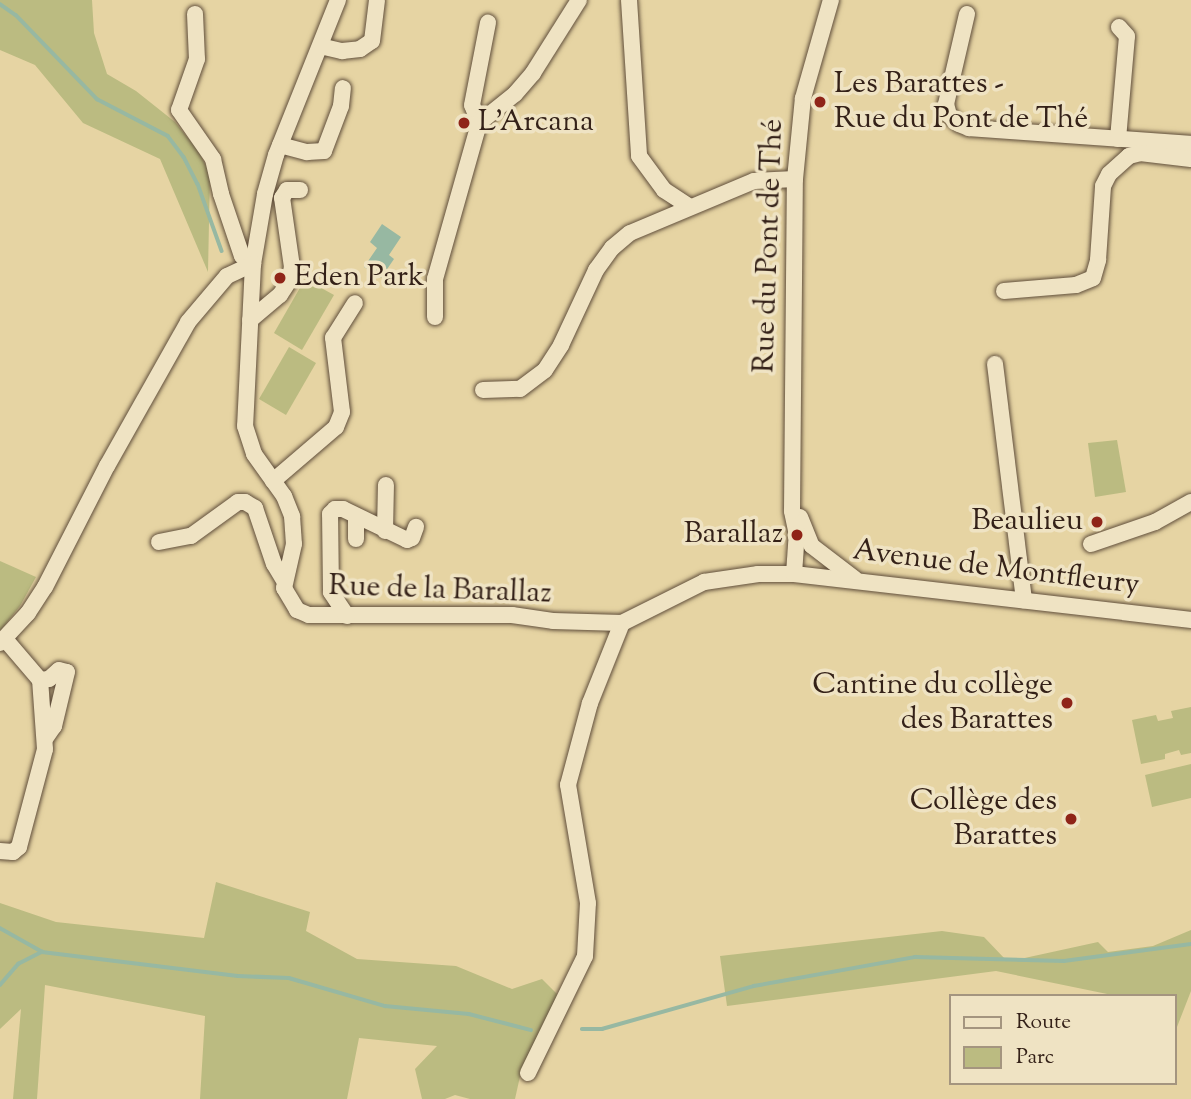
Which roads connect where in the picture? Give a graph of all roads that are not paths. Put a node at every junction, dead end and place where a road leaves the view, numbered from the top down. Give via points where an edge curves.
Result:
1 (338, 0) edge
2 (377, 0) edge
3 (579, 0) edge
4 (629, 0) edge
5 (831, 0) edge
6 (195, 14) dead end
7 (967, 14) dead end
8 (488, 23) dead end
9 (1119, 27) dead end
10 (320, 46) junction
11 (344, 88) dead end
12 (479, 122) junction
13 (1118, 139) junction
14 (1191, 144) edge
15 (280, 145) junction
16 (1191, 159) edge
17 (795, 179) junction
18 (300, 190) dead end
19 (689, 206) junction
20 (253, 264) junction
21 (1004, 291) dead end
22 (355, 303) dead end
23 (435, 317) dead end
24 (250, 320) junction
25 (995, 364) dead end
26 (483, 390) dead end
27 (273, 481) junction
28 (386, 485) dead end
29 (793, 498) junction
30 (1191, 502) edge
31 (356, 516) junction
32 (416, 527) dead end
33 (385, 531) junction
34 (356, 539) dead end
35 (159, 541) dead end
36 (1091, 544) dead end
37 (812, 546) junction
38 (795, 552) junction
39 (772, 574) junction
40 (794, 574) junction
41 (285, 582) junction
42 (858, 582) junction
43 (1024, 600) junction
44 (347, 616) junction
45 (1191, 620) edge
46 (622, 623) junction
47 (3, 641) edge
48 (40, 680) junction
49 (44, 740) junction
50 (0, 851) edge
51 (528, 1073) dead end

1 - 10 street, Rue de la Barallaz
2 - 10 street via 372,41 360,49 342,51
3 - 12 street via 533,73
4 - 19 street via 639,156 664,190
5 - 17 street, Rue du Pont de Thé via 803,99
6 - 20 street via 197,60 179,110 214,159 242,256
7 - 13 street via 946,104 959,124
8 - 12 street via 472,105
9 - 13 street via 1127,36
10 - 15 street, Rue de la Barallaz
11 - 15 street via 324,152
12 - 23 street via 435,278
13 - 14 street
15 - 20 street, Rue de la Barallaz via 265,194
16 - 21 street via 1140,153 1129,156 1109,174 1093,278 1076,285
17 - 19 street via 754,181
17 - 29 street, Rue du Pont de Thé
18 - 24 street via 287,190 282,198 292,267 289,281 280,295
19 - 26 street via 630,233 612,248 596,270 561,345 532,382 520,389
20 - 24 street, Rue de la Barallaz
20 - 47 street via 227,276 188,322 45,587
22 - 27 street via 333,338 342,412 336,427
24 - 27 street, Rue de la Barallaz via 245,426 254,454
25 - 43 street
27 - 41 street, Rue de la Barallaz via 295,527
28 - 33 street
29 - 37 street, Rue du Pont de Thé
29 - 38 street, Rue du Pont de Thé
30 - 36 street via 1154,522
31 - 33 street
31 - 34 street
31 - 44 street via 335,509 328,522 331,592
32 - 33 street via 407,540
35 - 41 street via 191,536 238,502 245,502 255,508
37 - 40 street via 808,565
37 - 42 street
38 - 39 street
38 - 40 street, Rue du Pont de Thé
39 - 40 street, Rue de la Barallaz
39 - 46 street, Rue de la Barallaz via 705,582
40 - 42 street, Avenue de Montfleury
41 - 44 street, Rue de la Barallaz via 286,594 297,610 309,615
42 - 43 street, Avenue de Montfleury
43 - 45 street, Avenue de Montfleury
44 - 46 street, Rue de la Barallaz via 512,615
46 - 51 street via 590,703 568,785 588,902 585,956
47 - 48 street
48 - 49 street
48 - 49 street via 59,670 68,672 54,726
49 - 50 street via 19,847 13,852

